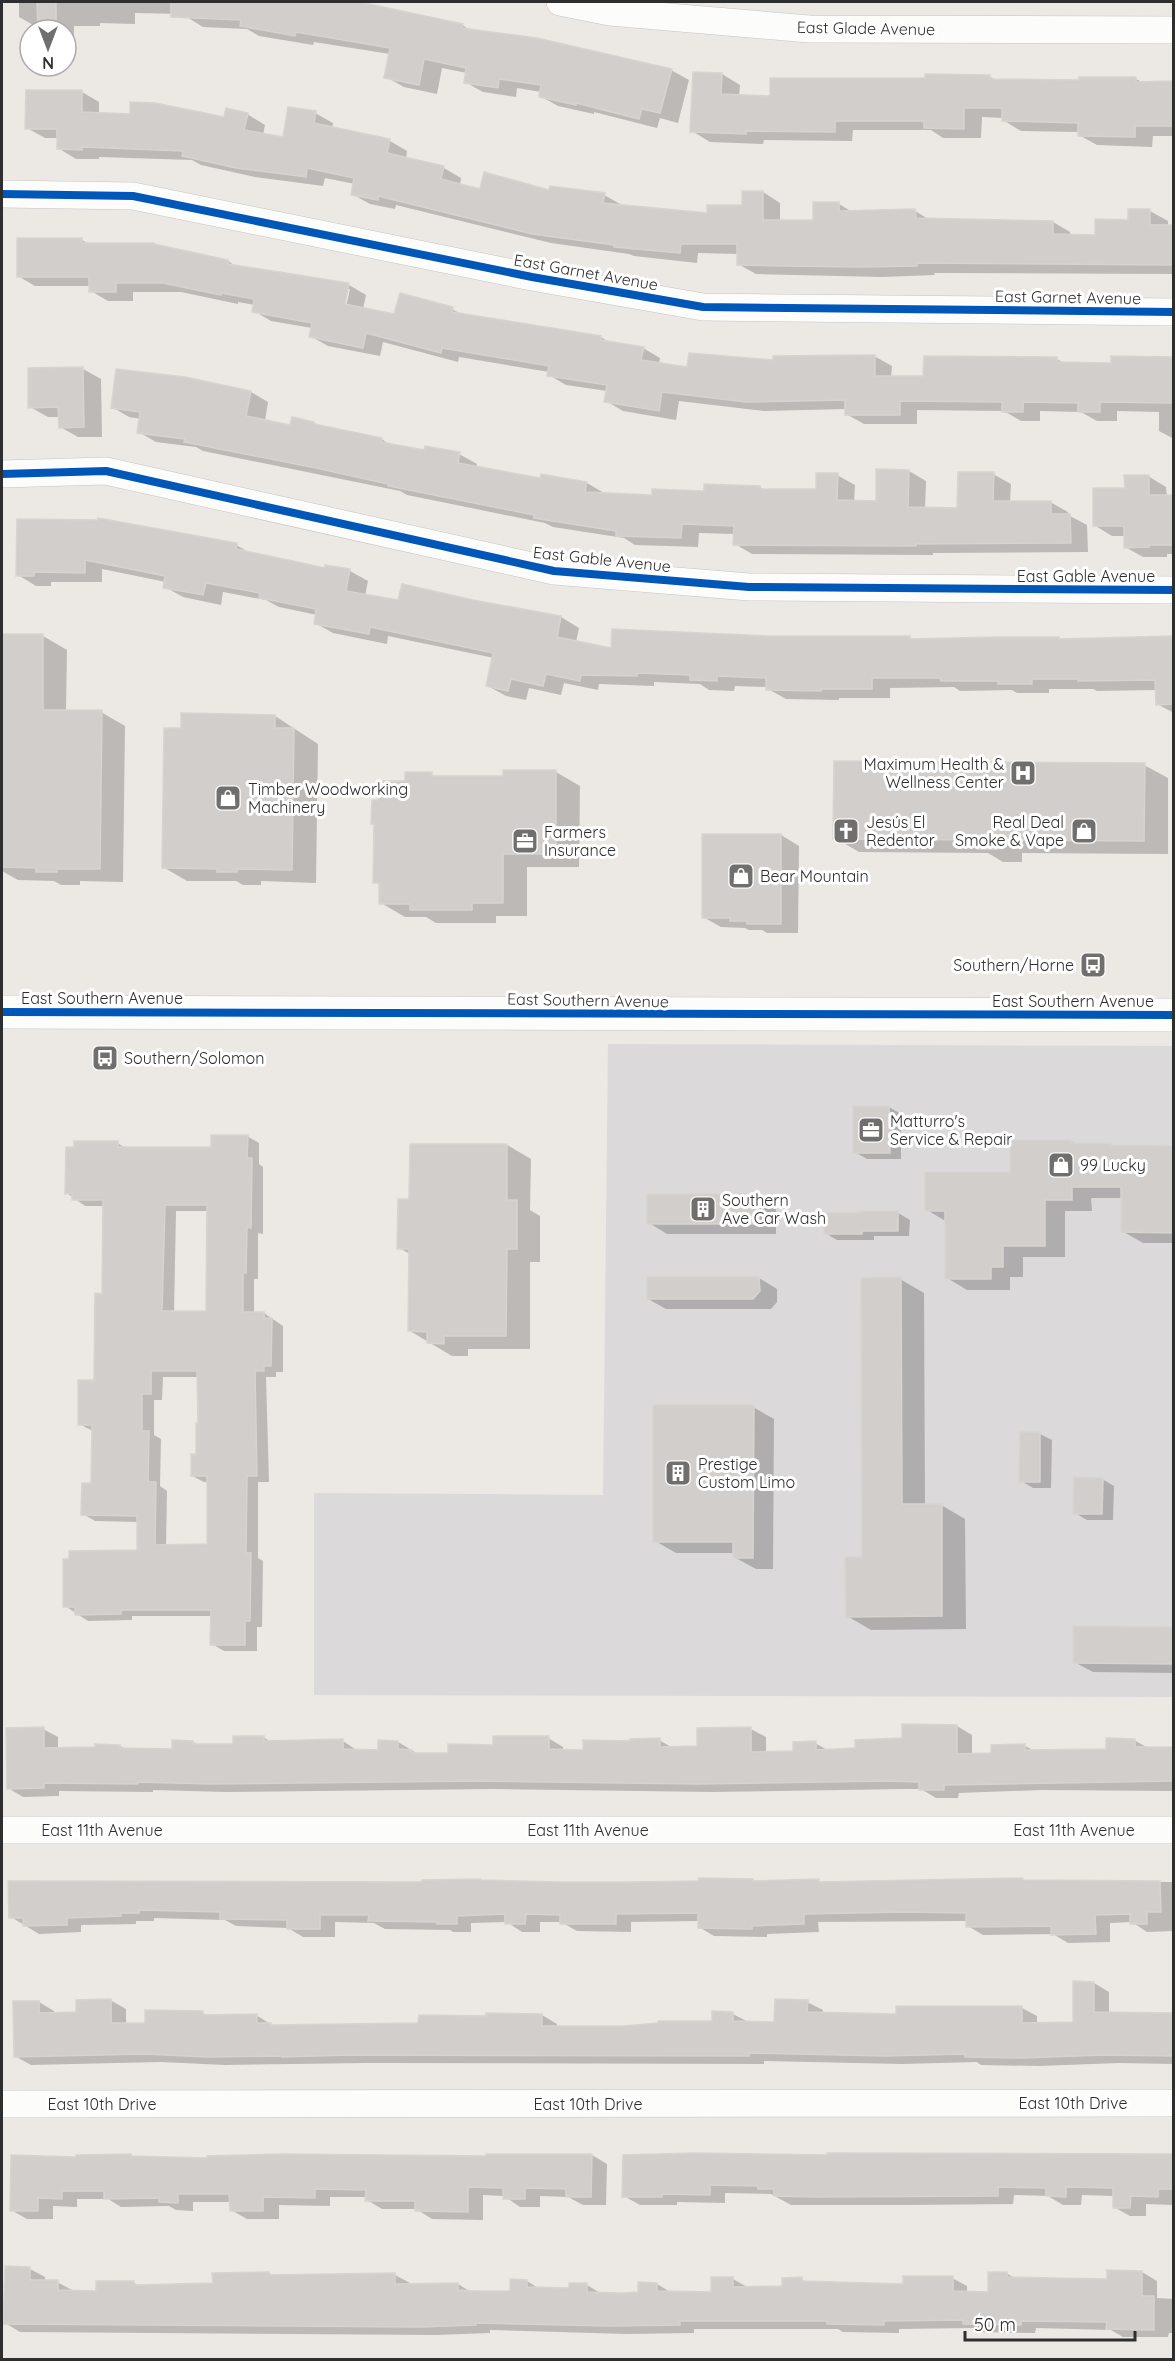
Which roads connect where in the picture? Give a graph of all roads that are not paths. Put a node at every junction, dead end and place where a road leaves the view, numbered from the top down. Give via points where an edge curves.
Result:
1 (560, 2) edge
2 (1173, 30) edge
3 (2, 194) edge
4 (1173, 312) edge
5 (2, 474) edge
6 (1173, 590) edge
7 (2, 1012) edge
8 (1173, 1015) edge
9 (2, 1830) edge
10 (1173, 1830) edge
11 (1173, 2103) edge
12 (2, 2104) edge

1 - 2 street, East Glade Avenue via 610,12 808,29
3 - 4 street, East Garnet Avenue via 133,196 703,307
5 - 6 street, East Gable Avenue via 106,471 554,571 749,587
7 - 8 main road, East Southern Avenue
9 - 10 street, East 11th Avenue
11 - 12 street, East 10th Drive

